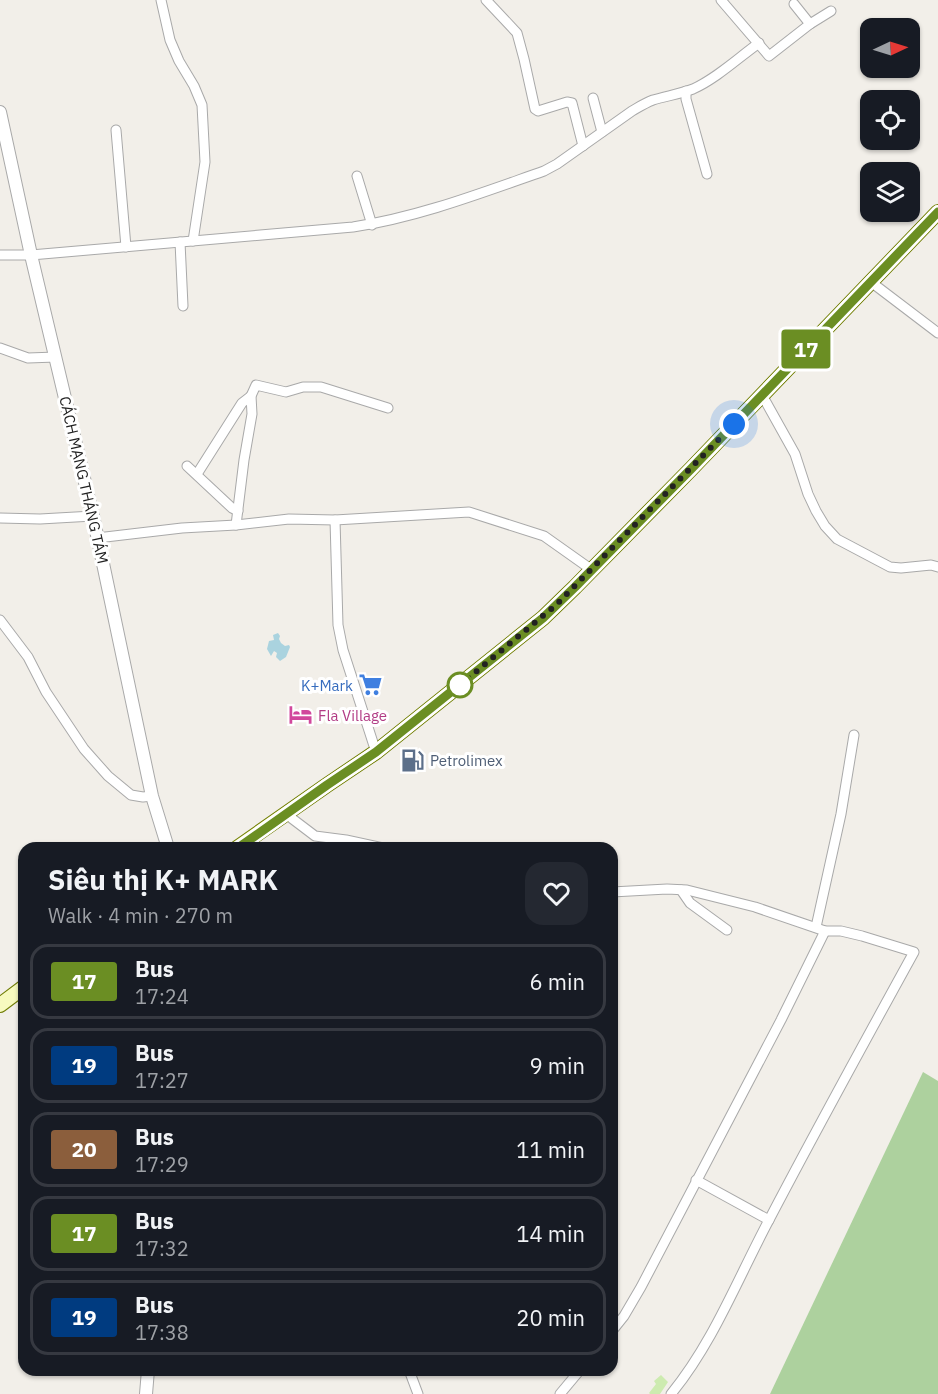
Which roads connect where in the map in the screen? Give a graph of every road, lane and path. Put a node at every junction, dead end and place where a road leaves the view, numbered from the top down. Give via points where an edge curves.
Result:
1 (161, 0) edge
2 (486, 0) edge
3 (721, 0) edge
4 (794, 4) dead end
5 (831, 11) dead end
6 (810, 24) junction
7 (759, 43) junction
8 (686, 91) junction
9 (593, 98) dead end
10 (0, 112) edge
11 (116, 130) dead end
12 (602, 132) junction
13 (583, 146) junction
14 (706, 174) dead end
15 (357, 176) dead end
16 (938, 212) edge
17 (372, 225) junction
18 (193, 241) junction
19 (180, 242) junction
20 (126, 247) junction
21 (0, 255) edge
22 (31, 255) junction
23 (871, 282) junction
24 (183, 306) dead end
25 (938, 333) edge
26 (0, 348) edge
27 (56, 357) junction
28 (762, 395) junction
29 (251, 396) junction
30 (388, 408) dead end
31 (187, 466) dead end
32 (197, 474) junction
33 (238, 511) junction
34 (93, 516) junction
35 (0, 518) edge
36 (335, 520) junction
37 (236, 525) junction
38 (97, 538) junction
39 (938, 567) edge
40 (592, 570) junction
41 (0, 620) edge
42 (854, 735) dead end
43 (376, 752) junction
44 (152, 796) junction
45 (286, 814) junction
46 (166, 842) edge
47 (246, 842) edge
48 (355, 842) edge
49 (681, 890) junction
50 (618, 892) edge
51 (821, 929) junction
52 (727, 930) dead end
53 (18, 992) edge
54 (0, 1005) edge
55 (696, 1180) junction
56 (769, 1220) junction
57 (618, 1324) edge
58 (148, 1376) edge
59 (412, 1376) edge
60 (575, 1376) edge
61 (562, 1393) edge
62 (146, 1394) edge
63 (418, 1394) edge
64 (671, 1394) edge

1 - 18 street via 170,40 202,105 205,162
2 - 13 street via 517,33 535,109 572,103
3 - 7 street
4 - 6 street
5 - 6 street
6 - 7 street via 769,56
7 - 8 street via 715,76
8 - 12 street via 645,104
8 - 14 street
9 - 12 street
10 - 22 street, CÁCH MẠNG THÁNG TÁM
11 - 20 street
12 - 13 street
13 - 17 street via 544,171 432,210
15 - 17 street
16 - 23 main road
17 - 18 street
18 - 19 street
19 - 20 street
19 - 24 street
20 - 22 street
21 - 22 street
22 - 27 street, CÁCH MẠNG THÁNG TÁM
23 - 25 street
23 - 28 main road
26 - 27 street via 28,358
27 - 34 street, CÁCH MẠNG THÁNG TÁM
28 - 39 street via 795,454 816,511 837,539 890,567
28 - 40 main road
29 - 30 street via 256,385 286,392 321,387
29 - 32 street via 238,409
29 - 33 street via 252,414
31 - 32 street
32 - 33 street
33 - 37 street
34 - 35 street
34 - 38 street, CÁCH MẠNG THÁNG TÁM
36 - 37 street via 289,519
36 - 40 street via 469,512 544,536
36 - 43 street via 340,637
37 - 38 street
38 - 44 street, CÁCH MẠNG THÁNG TÁM
40 - 43 main road via 543,618
41 - 44 street via 28,657 84,750 131,795
42 - 51 street
43 - 45 main road
44 - 46 street, CÁCH MẠNG THÁNG TÁM
45 - 47 main road
45 - 48 street via 315,836
49 - 50 street
49 - 51 street via 755,907
49 - 52 street via 690,903
51 - 55 street via 781,1020
51 - 56 street via 862,936 914,952
53 - 54 main road
55 - 56 street
55 - 57 street
56 - 64 street via 705,1346
58 - 62 street
59 - 63 street
60 - 61 street

